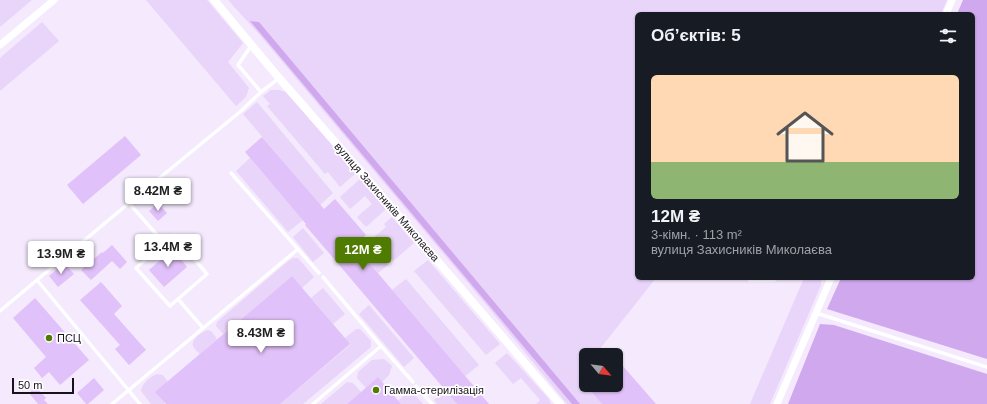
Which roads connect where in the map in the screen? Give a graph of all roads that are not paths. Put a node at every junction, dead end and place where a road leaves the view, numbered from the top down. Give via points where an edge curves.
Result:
1 (54, 0) edge
2 (214, 0) edge
3 (952, 0) edge
4 (947, 12) edge
5 (0, 45) edge
6 (252, 45) junction
7 (279, 78) junction
8 (261, 92) junction
9 (232, 173) dead end
10 (129, 203) junction
11 (164, 243) junction
12 (298, 249) junction
13 (319, 273) dead end
14 (323, 277) dead end
15 (36, 280) junction
16 (750, 280) edge
17 (774, 280) edge
18 (830, 280) edge
19 (178, 300) junction
20 (0, 311) edge
21 (816, 313) junction
22 (203, 328) junction
23 (381, 346) junction
24 (987, 366) edge
25 (413, 382) dead end
26 (416, 386) dead end
27 (129, 390) junction
28 (112, 404) edge
29 (140, 404) edge
30 (313, 404) edge
31 (432, 404) edge
32 (560, 404) edge
33 (777, 404) edge

1 - 5 street
2 - 6 street, вулиця Захисників Миколаєва
3 - 4 street
6 - 7 street, вулиця Захисників Миколаєва
6 - 8 lane via 238,65
7 - 8 lane
7 - 32 street, вулиця Захисників Миколаєва
8 - 10 lane
9 - 12 lane
10 - 11 lane
10 - 15 lane
11 - 19 lane via 136,268 170,306
11 - 19 lane via 174,235 207,274
12 - 13 lane
12 - 22 lane
14 - 23 lane
15 - 20 lane
15 - 27 lane
16 - 17 lane
18 - 21 street
19 - 22 lane
21 - 24 lane
21 - 33 street
22 - 27 lane
23 - 25 lane
23 - 30 lane
26 - 31 lane
27 - 28 lane
27 - 29 lane

